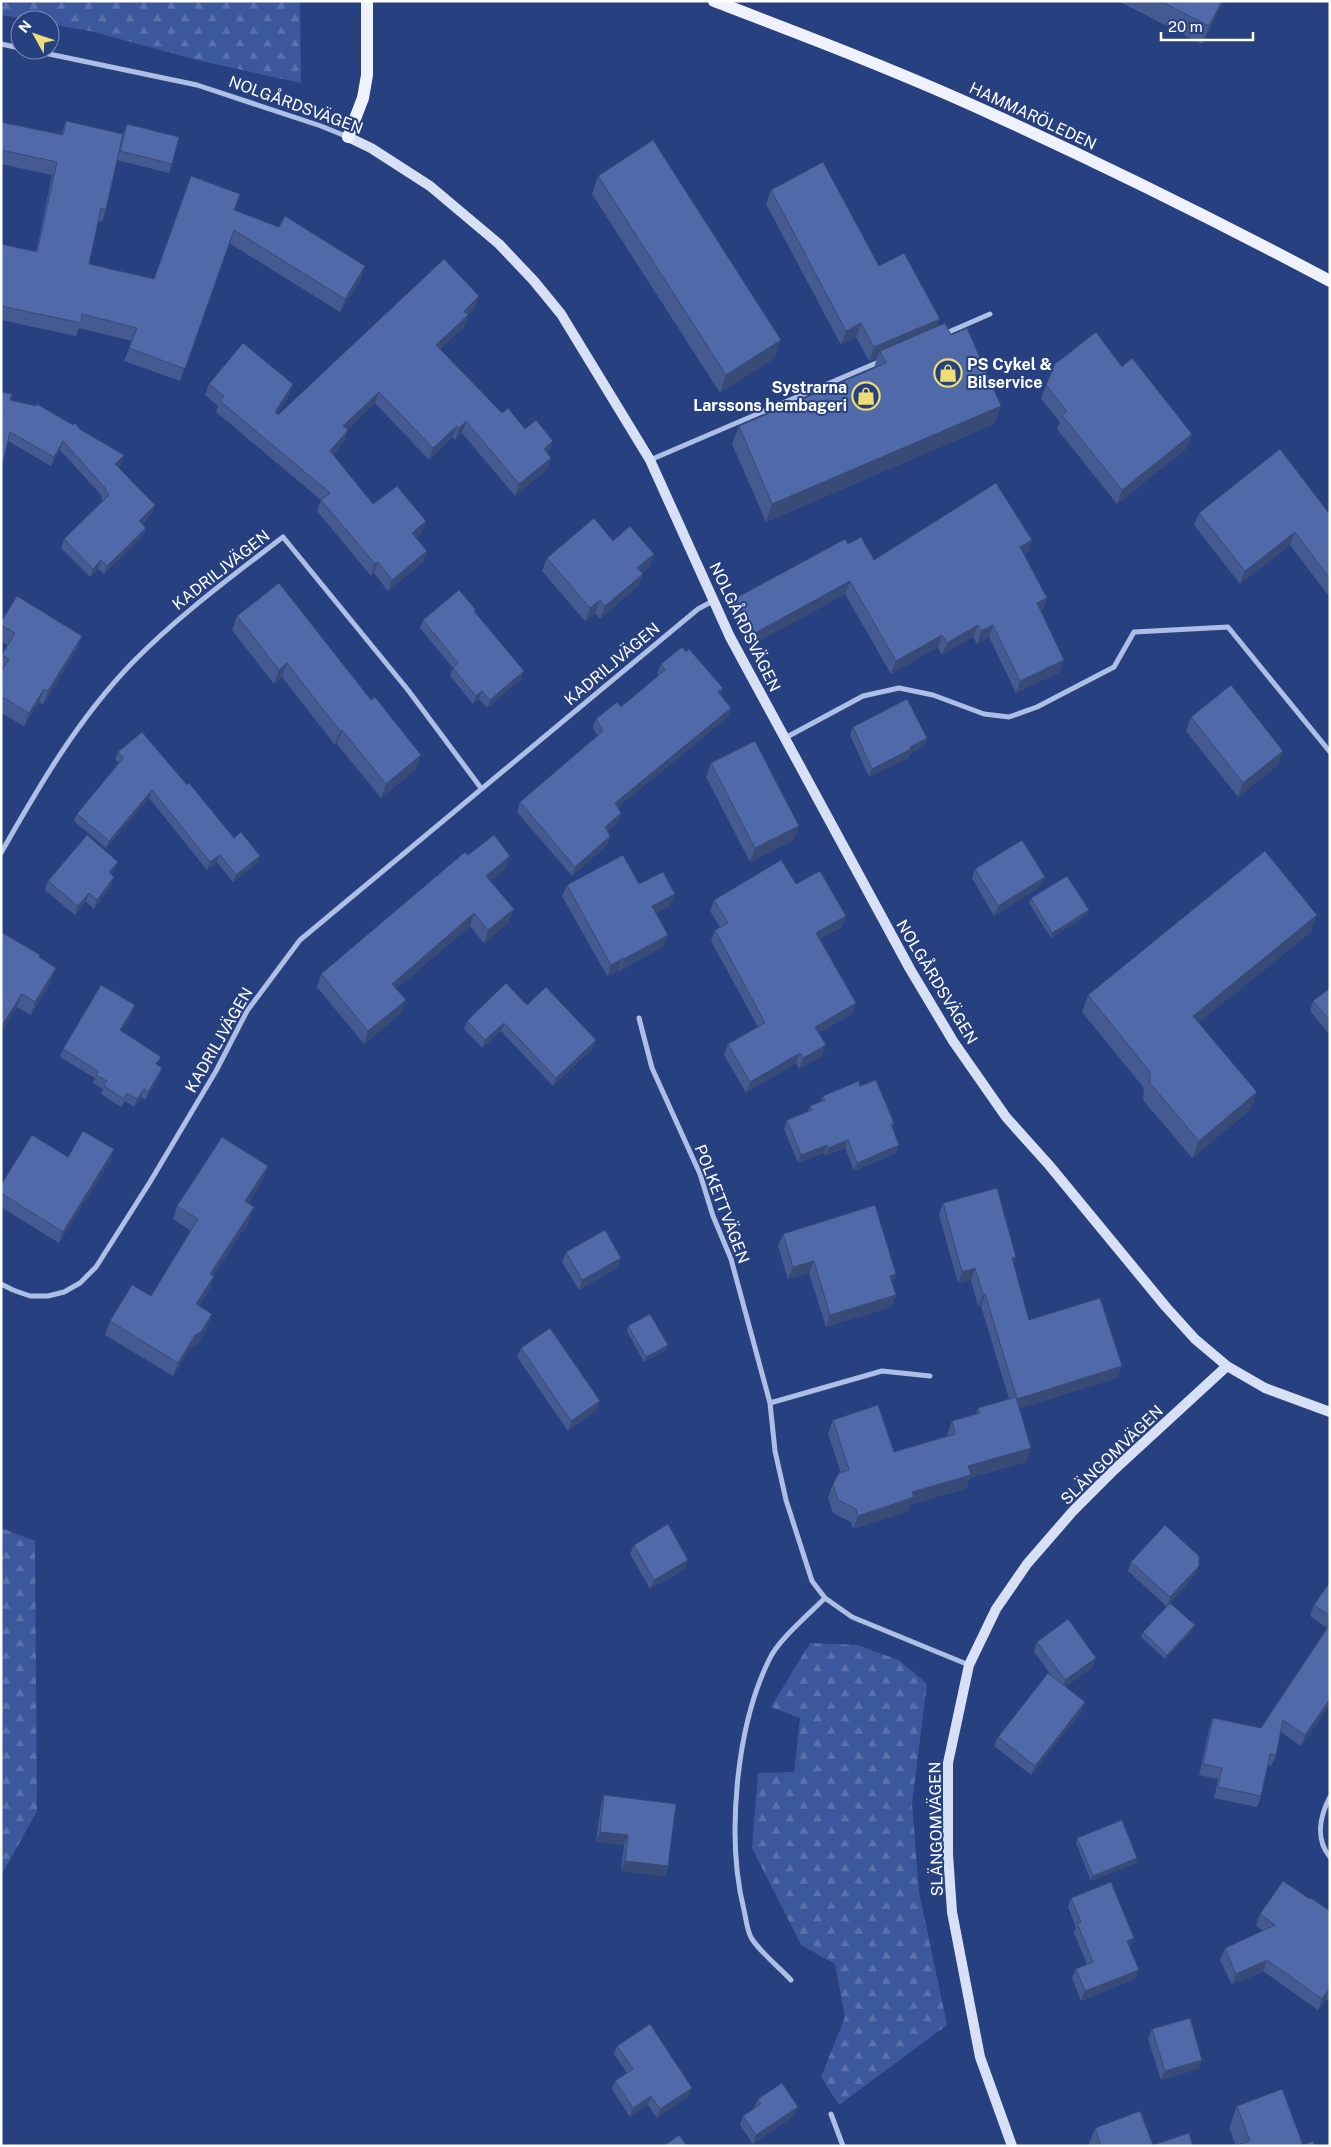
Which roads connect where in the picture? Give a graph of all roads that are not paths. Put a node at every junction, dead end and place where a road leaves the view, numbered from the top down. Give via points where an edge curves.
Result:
1 (366, 1) edge
2 (714, 1) edge
3 (60, 56) edge
4 (348, 137) junction
5 (1330, 281) edge
6 (990, 314) dead end
7 (936, 337) edge
8 (883, 360) edge
9 (650, 460) junction
10 (714, 601) junction
11 (785, 738) junction
12 (1330, 752) edge
13 (481, 788) junction
14 (1, 853) edge
15 (639, 1018) dead end
16 (1, 1284) edge
17 (1227, 1366) junction
18 (930, 1376) dead end
19 (770, 1403) junction
20 (1330, 1412) edge
21 (825, 1598) junction
22 (969, 1665) junction
23 (1330, 1797) edge
24 (1330, 1857) edge
25 (791, 1980) dead end
26 (831, 2114) dead end
27 (843, 2146) edge
28 (1012, 2146) edge

1 - 4 main road via 368,75
2 - 5 main road, HAMMARÖLEDEN via 993,114 1209,217
3 - 4 street, NOLGÅRDSVÄGEN via 197,86
4 - 9 street, NOLGÅRDSVÄGEN via 379,152 430,186 499,244 534,281 561,314
6 - 7 street
8 - 9 street
9 - 10 street, NOLGÅRDSVÄGEN
10 - 11 street, NOLGÅRDSVÄGEN
10 - 13 street, KADRILJVÄGEN via 698,609
11 - 12 street via 863,696 899,688 933,695 984,714 1009,717 1037,707 1114,667 1134,632 1228,627
11 - 17 street, NOLGÅRDSVÄGEN via 910,969 953,1041 1006,1117 1166,1307 1195,1339
13 - 14 street, KADRILJVÄGEN via 408,690 283,537 189,609 126,669 51,767
13 - 16 street, KADRILJVÄGEN via 300,940 247,1011 216,1071 96,1267 80,1283 48,1296 30,1296
15 - 19 street, POLKETTVÄGEN via 652,1068 700,1174 731,1259
17 - 20 street, NOLGÅRDSVÄGEN via 1265,1388
17 - 22 street, SLÄNGOMVÄGEN via 1073,1511 1027,1564 996,1609
18 - 19 street via 882,1371
19 - 21 street, POLKETTVÄGEN via 775,1451 786,1500 812,1581
21 - 22 street via 852,1617
21 - 25 street via 769,1658 745,1727 735,1820 738,1888 751,1938
22 - 28 street, SLÄNGOMVÄGEN via 948,1763 948,1854 952,1902 980,2057
23 - 24 street via 1323,1809 1320,1832 1321,1843
26 - 27 street

